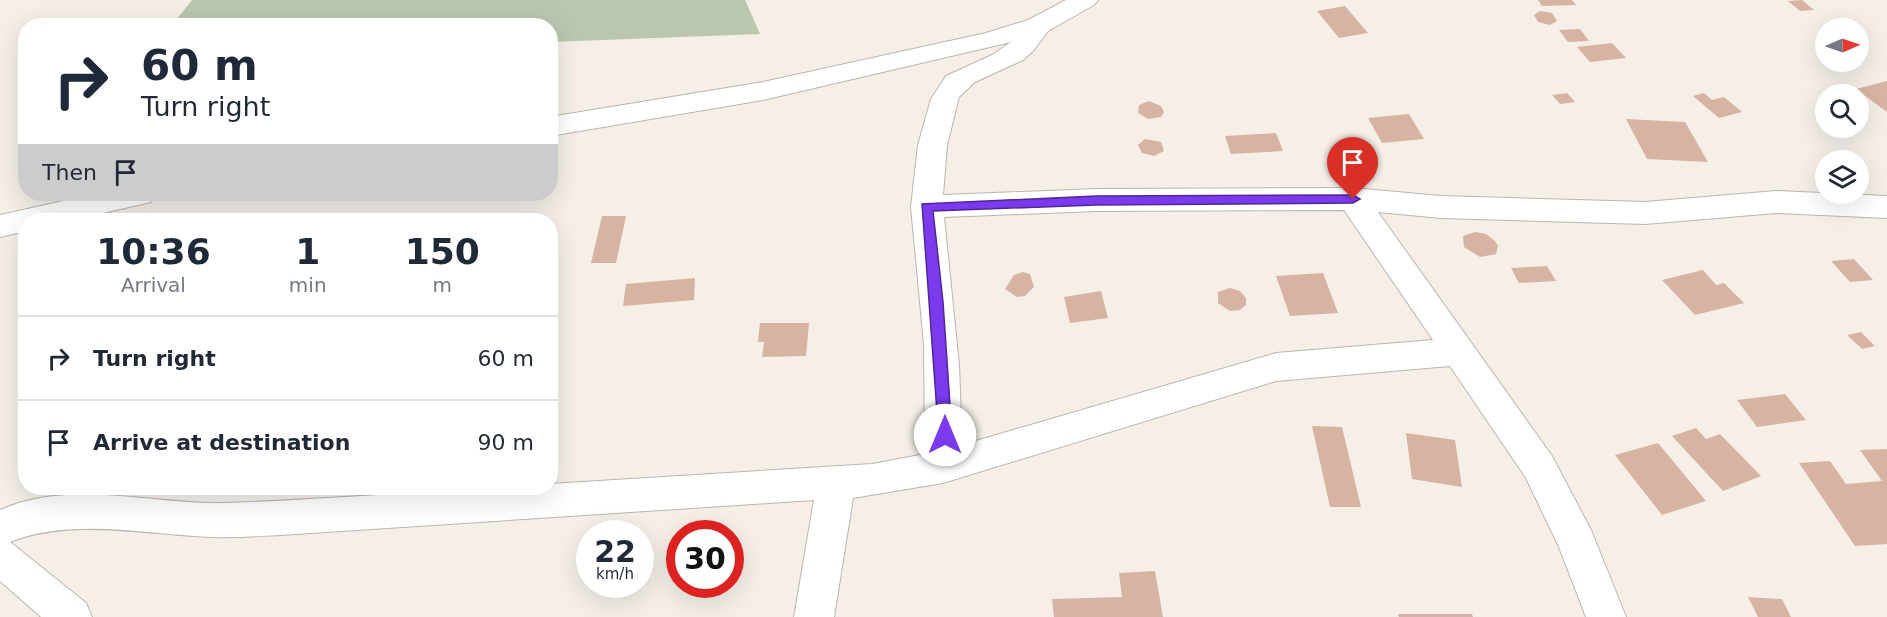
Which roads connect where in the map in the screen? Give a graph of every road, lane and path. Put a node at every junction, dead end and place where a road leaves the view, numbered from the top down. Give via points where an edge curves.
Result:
1 (1085, 0) edge
2 (1037, 26) junction
3 (558, 126) edge
4 (1353, 199) junction
5 (109, 201) edge
6 (926, 207) junction
7 (1887, 207) edge
8 (57, 213) edge
9 (18, 222) edge
10 (0, 226) edge
11 (1457, 352) junction
12 (943, 467) junction
13 (836, 484) junction
14 (0, 528) edge
15 (0, 556) edge
16 (72, 617) edge
17 (814, 617) edge
18 (1606, 617) edge

1 - 2 street
2 - 3 street via 991,40 763,91
2 - 6 street via 1026,45 1010,58 965,76 953,83 946,94 931,145
4 - 6 street via 1096,200
4 - 7 street via 1441,207 1645,213 1776,202
4 - 11 street
5 - 8 street
6 - 12 street via 946,419
9 - 10 street
11 - 12 street via 1276,367
11 - 18 street via 1539,467 1577,543
12 - 13 street
13 - 14 street via 281,518 216,520 65,512 30,517
13 - 17 street
15 - 16 street

